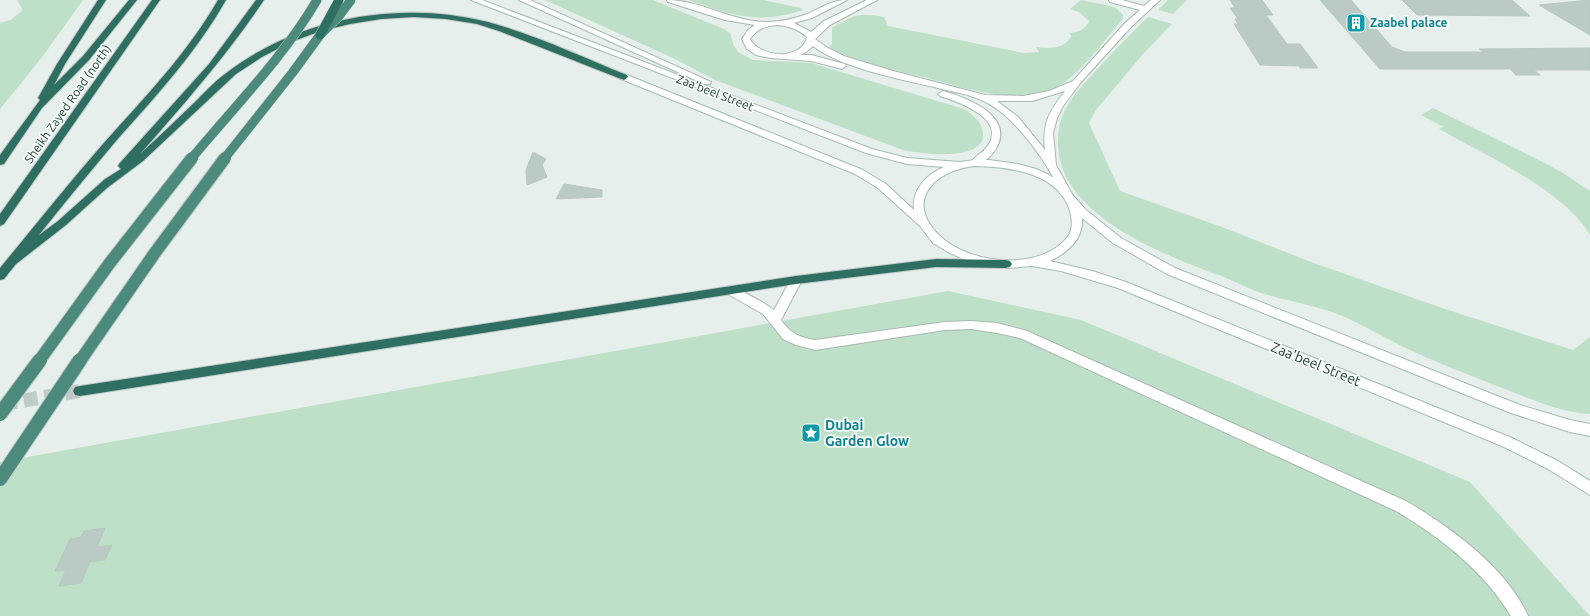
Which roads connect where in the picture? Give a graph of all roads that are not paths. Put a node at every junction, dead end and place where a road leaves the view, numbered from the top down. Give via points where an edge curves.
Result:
1 (133, 0) edge
2 (156, 0) edge
3 (222, 0) edge
4 (232, 0) edge
5 (260, 0) edge
6 (316, 0) edge
7 (339, 0) edge
8 (351, 0) edge
9 (475, 0) edge
10 (523, 0) edge
11 (671, 0) edge
12 (843, 0) edge
13 (871, 0) edge
14 (1113, 0) edge
15 (1156, 0) edge
16 (99, 2) edge
17 (1145, 9) junction
18 (700, 10) junction
19 (212, 19) junction
20 (784, 23) junction
21 (767, 24) junction
22 (741, 34) junction
23 (320, 35) junction
24 (811, 38) junction
25 (783, 56) junction
26 (624, 77) joint
27 (1078, 80) junction
28 (979, 96) junction
29 (39, 106) junction
30 (791, 121) junction
31 (0, 162) edge
32 (975, 163) junction
33 (1051, 164) junction
34 (960, 165) junction
35 (104, 186) junction
36 (1070, 198) junction
37 (0, 222) edge
38 (924, 225) junction
39 (11, 262) junction
40 (1031, 262) junction
41 (1006, 264) junction
42 (0, 276) edge
43 (796, 280) junction
44 (730, 290) junction
45 (776, 319) junction
46 (80, 391) tunnel mouth
47 (0, 414) edge
48 (1590, 430) edge
49 (0, 479) edge
50 (1590, 489) edge
51 (1520, 616) edge

1 - 29 highway via 86,58
2 - 37 highway, Sheikh Zayed Road (north)
3 - 19 highway
4 - 19 highway
5 - 35 highway via 204,76
6 - 47 highway, bridge via 288,44 109,264
7 - 23 highway, bridge
8 - 23 highway, bridge
9 - 30 main road, Zaa'beel Street
10 - 30 main road via 756,103
11 - 18 main road
12 - 20 main road via 809,16
13 - 24 main road via 827,23
14 - 17 main road
15 - 17 main road
16 - 29 highway
17 - 27 main road
18 - 21 main road via 737,20
18 - 22 main road
19 - 39 highway via 175,68 74,183
20 - 21 main road
20 - 24 main road via 806,30
21 - 22 main road
22 - 25 main road via 752,50 760,54
23 - 49 highway, bridge via 158,248
24 - 25 main road via 809,46 803,51
24 - 28 main road via 828,52 843,59
25 - 32 main road via 830,62 976,107 995,125 997,136 994,146
26 - 35 highway via 505,30 470,20 448,16 414,15 355,20 296,38 245,64 214,88 143,158
26 - 38 main road, Zaa'beel Street via 859,172 882,186
27 - 28 main road via 1056,92 1030,99
27 - 33 main road via 1052,118 1048,133
28 - 33 main road via 1007,112
29 - 31 highway
30 - 34 main road, Zaa'beel Street via 888,157
32 - 34 main road
32 - 36 main road via 1017,166 1037,173 1055,183
33 - 36 main road
34 - 38 main road via 942,172 928,182 920,195 918,210
35 - 39 highway via 62,223
36 - 40 main road via 1078,215 1077,231 1068,245 1053,256
36 - 48 main road via 1111,238 1171,270 1516,409
38 - 41 main road via 937,240 957,252 980,260
39 - 42 highway
40 - 41 main road
40 - 50 main road, Zaa'beel Street via 1092,275 1152,297 1508,442 1553,465
41 - 43 highway via 936,263
43 - 44 highway
43 - 45 main road
44 - 45 main road via 757,304
44 - 46 highway
45 - 51 main road via 780,329 789,337 801,343 815,345 945,326 997,328 1023,334 1400,506 1443,532 1482,566

